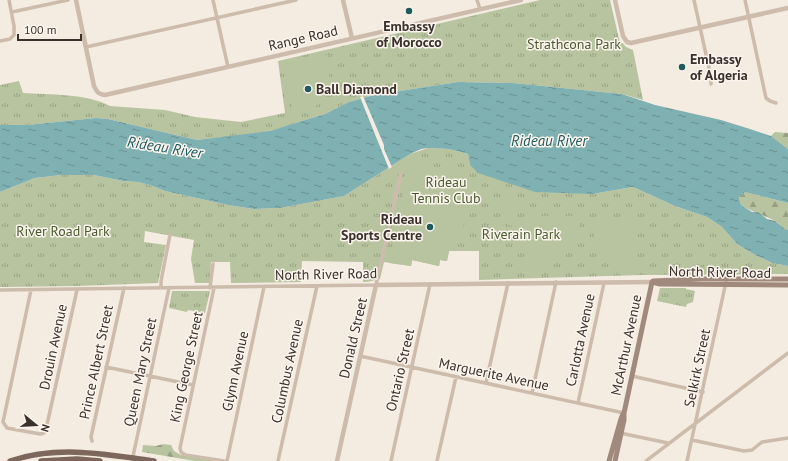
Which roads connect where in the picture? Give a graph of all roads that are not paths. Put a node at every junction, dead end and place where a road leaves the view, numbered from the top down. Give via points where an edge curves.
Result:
1 (9, 0) edge
2 (68, 0) edge
3 (76, 0) edge
4 (213, 0) edge
5 (296, 0) edge
6 (343, 0) edge
7 (477, 0) edge
8 (521, 0) edge
9 (614, 0) edge
10 (694, 0) edge
11 (745, 0) edge
12 (788, 8) edge
13 (480, 9) junction
14 (12, 12) junction
15 (217, 17) junction
16 (749, 17) junction
17 (700, 28) junction
18 (352, 38) junction
19 (0, 41) edge
20 (86, 46) junction
21 (228, 67) junction
22 (711, 84) dead end
23 (776, 104) dead end
24 (401, 173) dead end
25 (170, 235) dead end
26 (213, 264) dead end
27 (788, 279) edge
28 (726, 281) junction
29 (556, 282) junction
30 (604, 282) junction
31 (652, 282) junction
32 (508, 283) junction
33 (430, 284) junction
34 (376, 285) junction
35 (788, 285) edge
36 (317, 286) junction
37 (264, 287) junction
38 (124, 288) junction
39 (161, 288) junction
40 (169, 288) junction
41 (212, 288) junction
42 (0, 290) edge
43 (31, 290) junction
44 (77, 290) junction
45 (788, 353) edge
46 (360, 356) junction
47 (106, 367) junction
48 (412, 368) junction
49 (151, 376) junction
50 (632, 376) junction
51 (456, 377) junction
52 (486, 383) junction
53 (193, 385) junction
54 (703, 392) junction
55 (532, 393) junction
56 (578, 403) junction
57 (624, 413) junction
58 (696, 422) junction
59 (619, 432) junction
60 (788, 438) edge
61 (692, 440) junction
62 (92, 441) dead end
63 (668, 443) junction
64 (133, 460) edge
65 (10, 461) edge
66 (41, 461) edge
67 (100, 461) edge
68 (154, 461) edge
69 (224, 461) edge
70 (227, 461) edge
71 (278, 461) edge
72 (337, 461) edge
73 (391, 461) edge
74 (437, 461) edge
75 (610, 461) edge
76 (615, 461) edge
77 (646, 461) edge
78 (687, 461) edge

1 - 14 street
2 - 14 street
3 - 20 street
4 - 15 street
5 - 15 street
6 - 18 street
7 - 13 street
8 - 13 street, Range Road
9 - 17 street via 623,36 627,42 634,43
10 - 17 street
11 - 16 street
12 - 16 street
13 - 18 street, Range Road
14 - 19 street via 15,31 13,36
15 - 20 street
15 - 21 street
16 - 17 street
16 - 23 street via 766,98
17 - 22 street
18 - 21 street, Range Road
20 - 21 street, Range Road via 94,86 96,91 105,95
24 - 34 street, Donald Street
25 - 39 street
26 - 41 street, King George Street
27 - 28 main road, North River Road
28 - 31 main road, North River Road via 702,279
28 - 35 main road, North River Road
28 - 54 street, Selkirk Street
29 - 30 street, North River Road
29 - 32 street, North River Road
29 - 55 street
30 - 31 street, North River Road
30 - 56 street, Carlotta Avenue
31 - 50 main road, McArthur Avenue
32 - 33 street, North River Road
32 - 52 street
33 - 34 street, North River Road
33 - 48 street, Ontario Street
34 - 36 street, North River Road
34 - 46 street, Donald Street
36 - 37 street, North River Road
36 - 71 street, Columbus Avenue
37 - 41 street, North River Road
37 - 70 street, Glynn Avenue
38 - 39 street, North River Road
38 - 44 street, North River Road
38 - 47 street, Prince Albert Street
39 - 40 street, North River Road
40 - 41 street, North River Road
40 - 49 street, Queen Mary Street
41 - 53 street, King George Street
42 - 43 street, North River Road
43 - 44 street, North River Road
43 - 44 street, Drouin Avenue via 3,422 5,427 10,429 40,434 46,431
45 - 58 street
46 - 48 street, Marguerite Avenue
46 - 72 street, Donald Street
47 - 49 street
47 - 62 street, Prince Albert Street
48 - 51 street, Marguerite Avenue
48 - 73 street, Ontario Street
49 - 53 street
49 - 64 street, Queen Mary Street
50 - 54 street
50 - 57 main road, McArthur Avenue
51 - 52 street, Marguerite Avenue
51 - 74 street
52 - 55 street, Marguerite Avenue
53 - 69 street, King George Street via 180,451 185,455
54 - 58 street, Selkirk Street
55 - 56 street, Marguerite Avenue
56 - 57 street, Marguerite Avenue
57 - 59 main road, McArthur Avenue
58 - 61 street, Selkirk Street
58 - 63 street
59 - 63 street
59 - 75 main road, McArthur Avenue
59 - 76 main road, McArthur Avenue
60 - 61 street via 762,442 744,451
61 - 78 street, Selkirk Street
63 - 77 street
64 - 65 main road via 107,454 72,451 42,453
64 - 68 main road
66 - 67 main road via 77,458

